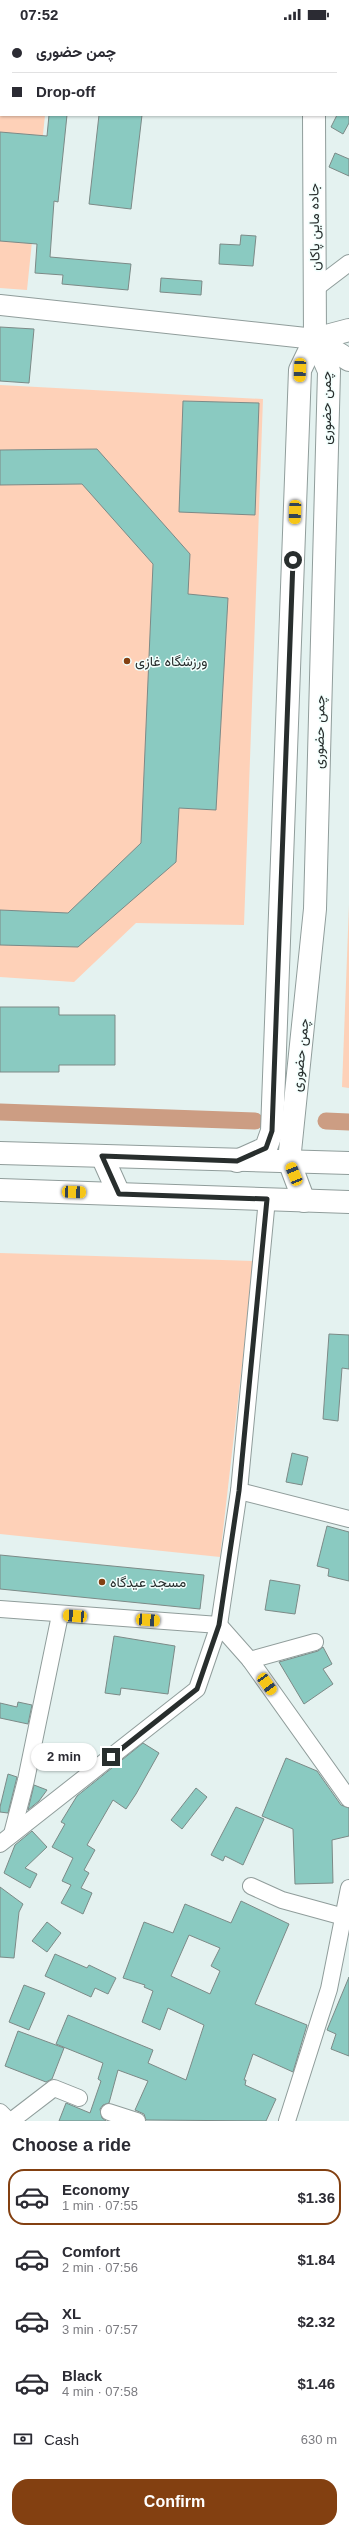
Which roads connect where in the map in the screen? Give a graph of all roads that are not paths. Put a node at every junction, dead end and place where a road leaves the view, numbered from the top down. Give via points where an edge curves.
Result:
1 (314, 116) edge
2 (349, 263) edge
3 (316, 288) junction
4 (0, 305) edge
5 (349, 330) edge
6 (315, 339) junction
7 (349, 360) edge
8 (0, 1153) edge
9 (102, 1156) junction
10 (237, 1161) junction
11 (288, 1161) junction
12 (349, 1163) edge
13 (0, 1190) edge
14 (119, 1194) junction
15 (267, 1199) junction
16 (304, 1201) junction
17 (349, 1202) edge
18 (239, 1491) junction
19 (349, 1518) edge
20 (0, 1609) edge
21 (60, 1615) junction
22 (219, 1625) junction
23 (315, 1642) dead end
24 (250, 1660) junction
25 (347, 1791) edge
26 (6, 1839) edge
27 (251, 1886) dead end
28 (349, 1888) edge
29 (344, 1917) junction
30 (79, 2098) dead end
31 (0, 2112) edge
32 (110, 2112) dead end
33 (10, 2121) edge
34 (137, 2121) edge
35 (287, 2121) edge

1 - 3 main road, جاده ماین پاکان via 313,236
2 - 3 street
3 - 6 main road, جاده ماین پاکان
4 - 6 street
5 - 6 main road
6 - 7 main road
6 - 10 main road, چمن حضوری via 300,370 272,1131 266,1148
6 - 11 main road, چمن حضوری via 329,371 315,909
8 - 9 main road
9 - 10 main road
9 - 14 main road
10 - 11 main road
11 - 12 main road
11 - 16 main road, چمن حضوری
13 - 14 main road
14 - 15 main road
15 - 16 main road
15 - 18 street
16 - 17 main road
18 - 19 street
18 - 22 street
20 - 21 street
21 - 22 street
21 - 26 street via 26,1780
22 - 24 street
22 - 26 street via 197,1689
23 - 24 street
24 - 25 street
27 - 29 street via 282,1900
28 - 29 street
29 - 35 street via 329,1989
30 - 33 street via 54,2088
31 - 33 street
32 - 34 street

